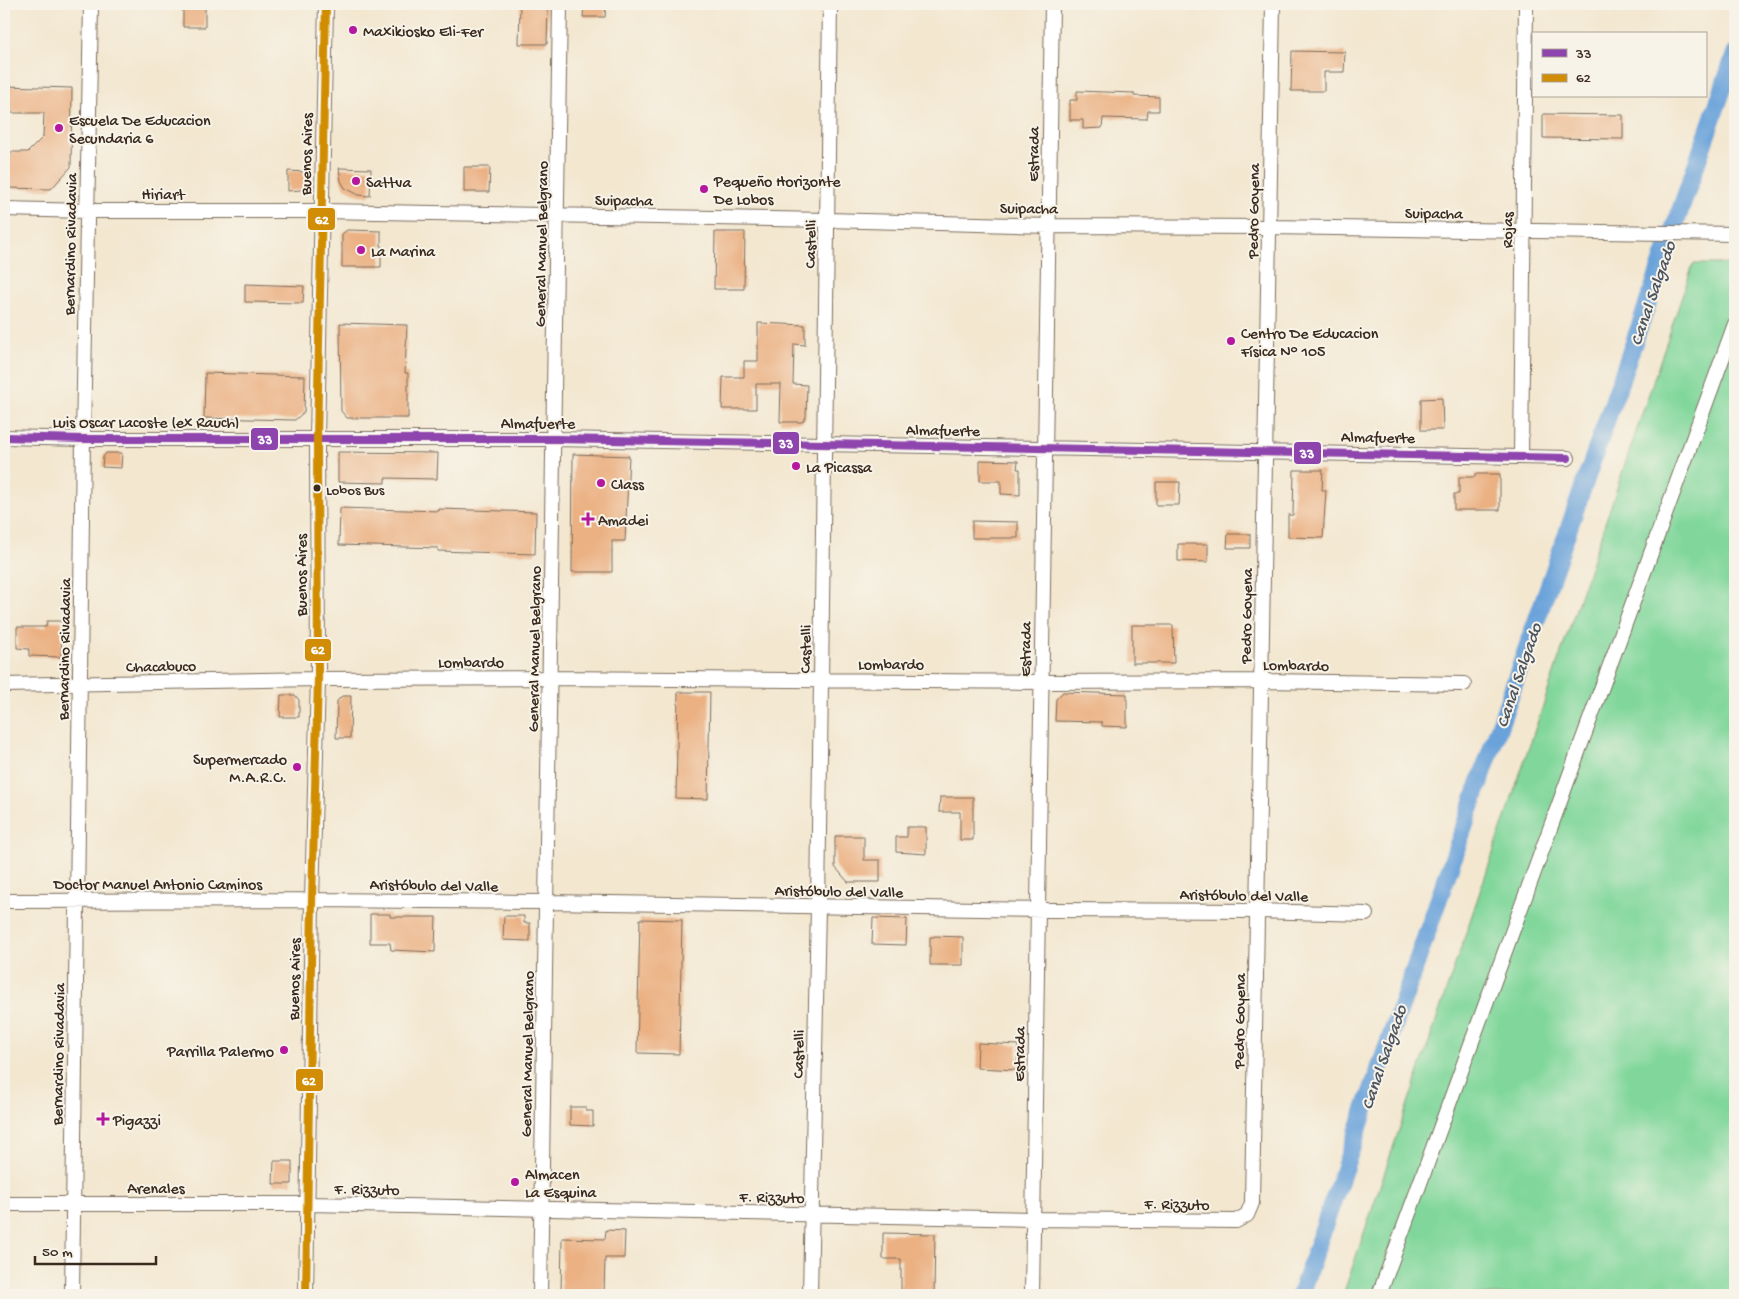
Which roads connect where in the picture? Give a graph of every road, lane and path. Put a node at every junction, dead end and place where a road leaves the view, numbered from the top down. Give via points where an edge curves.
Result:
1 (92, 4) edge
2 (326, 4) edge
3 (560, 4) edge
4 (830, 4) edge
5 (1052, 4) edge
6 (1273, 4) edge
7 (1526, 4) edge
8 (4, 210) edge
9 (86, 211) junction
10 (322, 211) junction
11 (558, 216) junction
12 (827, 220) junction
13 (1049, 226) junction
14 (1269, 227) junction
15 (1523, 231) junction
16 (1735, 234) edge
17 (1735, 324) edge
18 (4, 437) edge
19 (83, 439) junction
20 (317, 439) junction
21 (554, 439) junction
22 (824, 444) junction
23 (1045, 448) junction
24 (1265, 451) junction
25 (1521, 457) junction
26 (1568, 458) dead end
27 (550, 678) junction
28 (318, 679) junction
29 (821, 680) junction
30 (1262, 680) junction
31 (1041, 682) junction
32 (80, 684) junction
33 (1464, 684) dead end
34 (4, 686) edge
35 (312, 900) junction
36 (4, 901) edge
37 (77, 901) junction
38 (546, 902) junction
39 (818, 907) junction
40 (1038, 910) junction
41 (1258, 911) junction
42 (1366, 914) dead end
43 (4, 1204) edge
44 (308, 1204) junction
45 (72, 1205) junction
46 (541, 1209) junction
47 (811, 1214) junction
48 (1033, 1219) junction
49 (1236, 1221) joint
50 (72, 1295) edge
51 (306, 1295) edge
52 (540, 1295) edge
53 (810, 1295) edge
54 (1032, 1295) edge
55 (1379, 1295) edge

1 - 9 street, Bernardino Rivadavia
2 - 10 street, Buenos Aires
3 - 11 street, General Manuel Belgrano
4 - 12 street, Castelli
5 - 13 street, Estrada
6 - 14 street, Pedro Goyena
7 - 15 street, Rojas
8 - 9 street, Hiriart
9 - 10 street, Hiriart
9 - 19 street, Bernardino Rivadavia
10 - 11 street, Suipacha
10 - 20 street, Buenos Aires
11 - 12 street, Suipacha
11 - 21 street, General Manuel Belgrano
12 - 13 street, Suipacha
12 - 22 street, Castelli
13 - 14 street, Suipacha
13 - 23 street, Estrada
14 - 15 street, Suipacha
14 - 24 street, Pedro Goyena
15 - 16 street, Suipacha
15 - 25 street, Rojas
17 - 55 street
18 - 19 street, Luis Oscar Lacoste (ex Rauch)
19 - 20 street, Luis Oscar Lacoste (ex Rauch)
19 - 32 street, Bernardino Rivadavia
20 - 21 street, Almafuerte
20 - 28 street, Buenos Aires
21 - 22 street, Almafuerte
21 - 27 street, General Manuel Belgrano
22 - 23 street, Almafuerte
22 - 29 street, Castelli
23 - 24 street, Almafuerte
23 - 31 street, Estrada
24 - 25 street, Almafuerte
24 - 30 street, Pedro Goyena
25 - 26 street, Almafuerte
27 - 28 street, Lombardo
27 - 29 street, Lombardo
27 - 38 street, General Manuel Belgrano
28 - 32 street, Chacabuco
28 - 35 street, Buenos Aires
29 - 31 street, Lombardo
29 - 39 street, Castelli
30 - 31 street, Lombardo
30 - 33 street, Lombardo
30 - 41 street, Pedro Goyena
31 - 40 street, Estrada
32 - 34 street, Chacabuco
32 - 37 street, Bernardino Rivadavia
35 - 37 street, Doctor Manuel Antonio Caminos
35 - 38 street, Aristóbulo del Valle
35 - 44 street, Buenos Aires
36 - 37 street, Doctor Manuel Antonio Caminos
37 - 45 street, Bernardino Rivadavia
38 - 39 street, Aristóbulo del Valle
38 - 46 street, General Manuel Belgrano
39 - 40 street, Aristóbulo del Valle
39 - 47 street, Castelli
40 - 41 street, Aristóbulo del Valle
40 - 48 street, Estrada
41 - 42 street, Aristóbulo del Valle
41 - 49 street, Pedro Goyena via 1252,1203 1247,1215
43 - 45 street, Arenales
44 - 45 street, Arenales
44 - 46 street, F. Rizzuto
44 - 51 street, Buenos Aires
45 - 50 street, Bernardino Rivadavia
46 - 47 street, F. Rizzuto
46 - 52 street, General Manuel Belgrano
47 - 48 street, F. Rizzuto
47 - 53 street, Castelli
48 - 49 street, F. Rizzuto
48 - 54 street, Estrada

